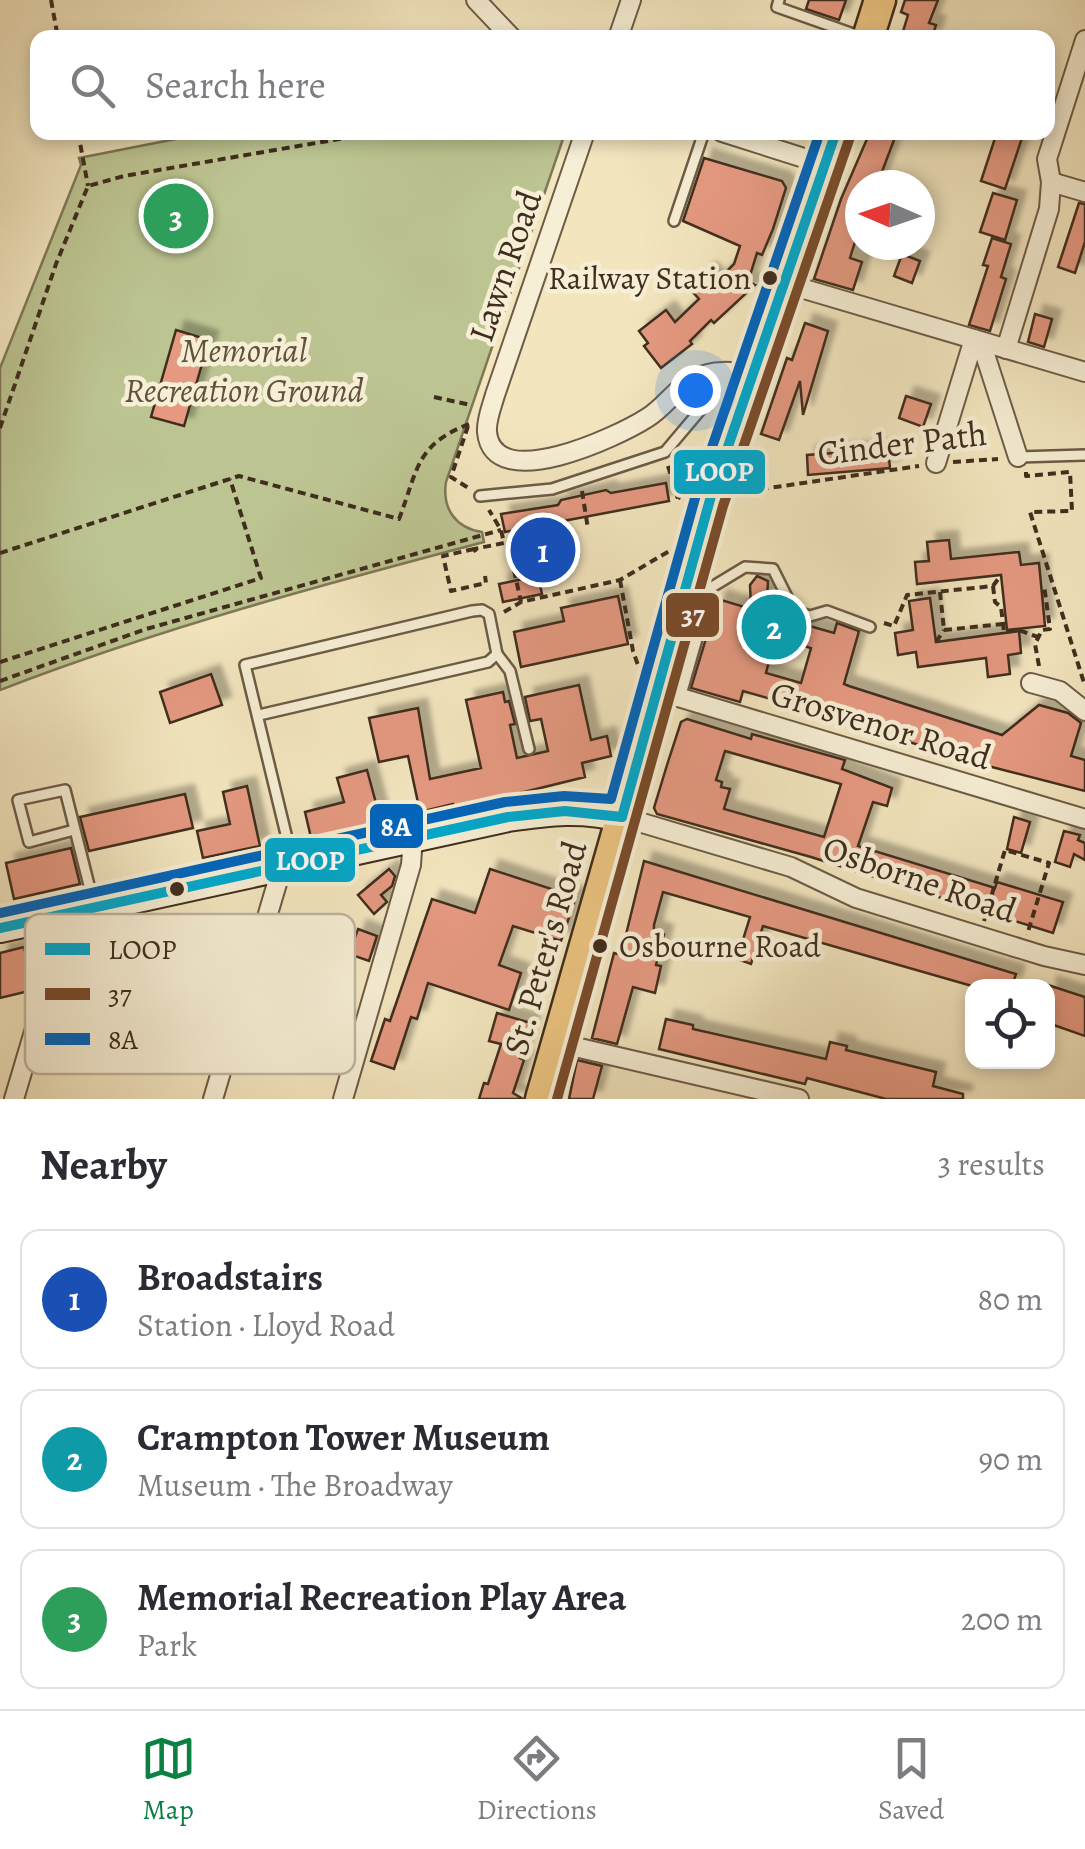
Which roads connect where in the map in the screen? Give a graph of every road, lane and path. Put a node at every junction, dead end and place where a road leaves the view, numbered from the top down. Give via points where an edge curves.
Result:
1 (51, 0) edge
2 (476, 0) edge
3 (631, 0) edge
4 (779, 0) edge
5 (880, 0) edge
6 (57, 30) edge
7 (504, 30) edge
8 (621, 30) edge
9 (843, 30) edge
10 (869, 30) edge
11 (1085, 40) edge
12 (1055, 134) edge
13 (79, 140) edge
14 (333, 140) edge
15 (582, 140) edge
16 (701, 140) edge
17 (747, 140) edge
18 (834, 140) edge
19 (1053, 140) edge
20 (826, 165) junction
21 (1050, 182) junction
22 (88, 186) junction
23 (1085, 192) edge
24 (674, 221) dead end
25 (784, 284) junction
26 (977, 340) junction
27 (1006, 349) junction
28 (1085, 372) edge
29 (739, 373) junction
30 (434, 397) dead end
31 (489, 415) junction
32 (468, 424) junction
33 (0, 428) edge
34 (665, 452) junction
35 (1085, 455) edge
36 (1018, 457) junction
37 (936, 463) junction
38 (1026, 476) dead end
39 (230, 479) junction
40 (581, 481) junction
41 (710, 493) junction
42 (480, 496) junction
43 (588, 529) dead end
44 (502, 530) junction
45 (0, 553) edge
46 (663, 553) dead end
47 (514, 570) dead end
48 (1001, 575) dead end
49 (484, 576) dead end
50 (620, 580) junction
51 (1044, 585) dead end
52 (993, 586) junction
53 (940, 592) junction
54 (521, 602) junction
55 (491, 619) junction
56 (1003, 624) junction
57 (870, 627) joint
58 (944, 630) junction
59 (1038, 636) junction
60 (936, 642) dead end
61 (633, 652) dead end
62 (498, 654) junction
63 (0, 662) edge
64 (0, 681) edge
65 (1036, 684) joint
66 (1085, 686) edge
67 (669, 695) junction
68 (1085, 711) edge
69 (259, 715) junction
70 (529, 750) dead end
71 (622, 817) junction
72 (1085, 820) edge
73 (74, 830) junction
74 (413, 836) junction
75 (285, 864) junction
76 (94, 908) junction
77 (68, 914) edge
78 (268, 914) edge
79 (25, 923) edge
80 (0, 928) edge
81 (979, 936) junction
82 (1022, 949) junction
83 (1085, 965) edge
84 (558, 1043) junction
85 (355, 1058) edge
86 (25, 1062) edge
87 (220, 1074) edge
88 (350, 1074) edge
89 (14, 1099) edge
90 (212, 1099) edge
91 (343, 1099) edge
92 (540, 1099) edge
93 (799, 1099) edge

1 - 6 path
2 - 7 street
3 - 8 street
4 - 9 lane via 777,7
5 - 10 main road
11 - 12 street
13 - 22 path
14 - 22 path
15 - 31 street, Lawn Road
16 - 24 lane
17 - 20 street
18 - 20 main road, St. Peter's Road
19 - 21 street
20 - 25 main road, St. Peter's Road
21 - 23 street
21 - 27 street via 1049,209
22 - 33 path
25 - 26 street
25 - 29 main road, St. Peter's Road
26 - 27 street
26 - 36 street
26 - 37 street
27 - 28 street
29 - 31 street via 694,379 649,417 612,437 522,463 500,456 487,436
29 - 34 lane
29 - 41 main road, St. Peter's Road
30 - 31 path
31 - 32 path
32 - 39 path via 427,447 399,519
32 - 42 path via 452,478
34 - 40 lane
34 - 41 path, Cinder Path via 675,498 688,480
35 - 36 lane, Cinder Path
36 - 37 path, Cinder Path
37 - 41 path, Cinder Path
38 - 66 path via 1070,472 1072,512 1030,512
39 - 45 path
39 - 63 path via 261,578
40 - 42 lane
40 - 43 path
41 - 67 main road, St. Peter's Road
42 - 44 path
44 - 49 path via 504,543 444,556 451,591 486,583
44 - 64 path via 146,629
46 - 50 path
47 - 54 path
48 - 52 path
50 - 54 path
50 - 61 path
51 - 59 path via 1050,629
52 - 53 path
52 - 56 path
53 - 57 path via 907,595 894,626
53 - 58 path
54 - 55 path
55 - 62 lane
55 - 69 lane via 472,611 245,665
56 - 58 path
56 - 59 path via 1004,632
57 - 67 lane via 827,611 794,612 773,569 745,567 712,587
58 - 60 path
59 - 65 path
62 - 69 lane via 488,662
62 - 70 lane via 510,671
65 - 68 street via 1060,691
67 - 71 main road, St. Peter's Road
67 - 72 street, Grosvenor Road
69 - 75 lane
71 - 74 main road via 588,809 550,811
71 - 81 street, Osborne Road via 791,867 856,898
71 - 84 main road, St. Peter's Road
73 - 73 lane via 65,790 18,800 29,842
73 - 76 lane
74 - 75 main road
74 - 85 street via 411,865
75 - 76 main road
75 - 78 street
76 - 77 main road
79 - 80 main road
81 - 82 street, Osborne Road
81 - 82 path via 1005,850 1049,864
82 - 83 street, Osborne Road
84 - 92 main road, St. Peter's Road
84 - 93 street
86 - 89 street
87 - 90 street
88 - 91 street

